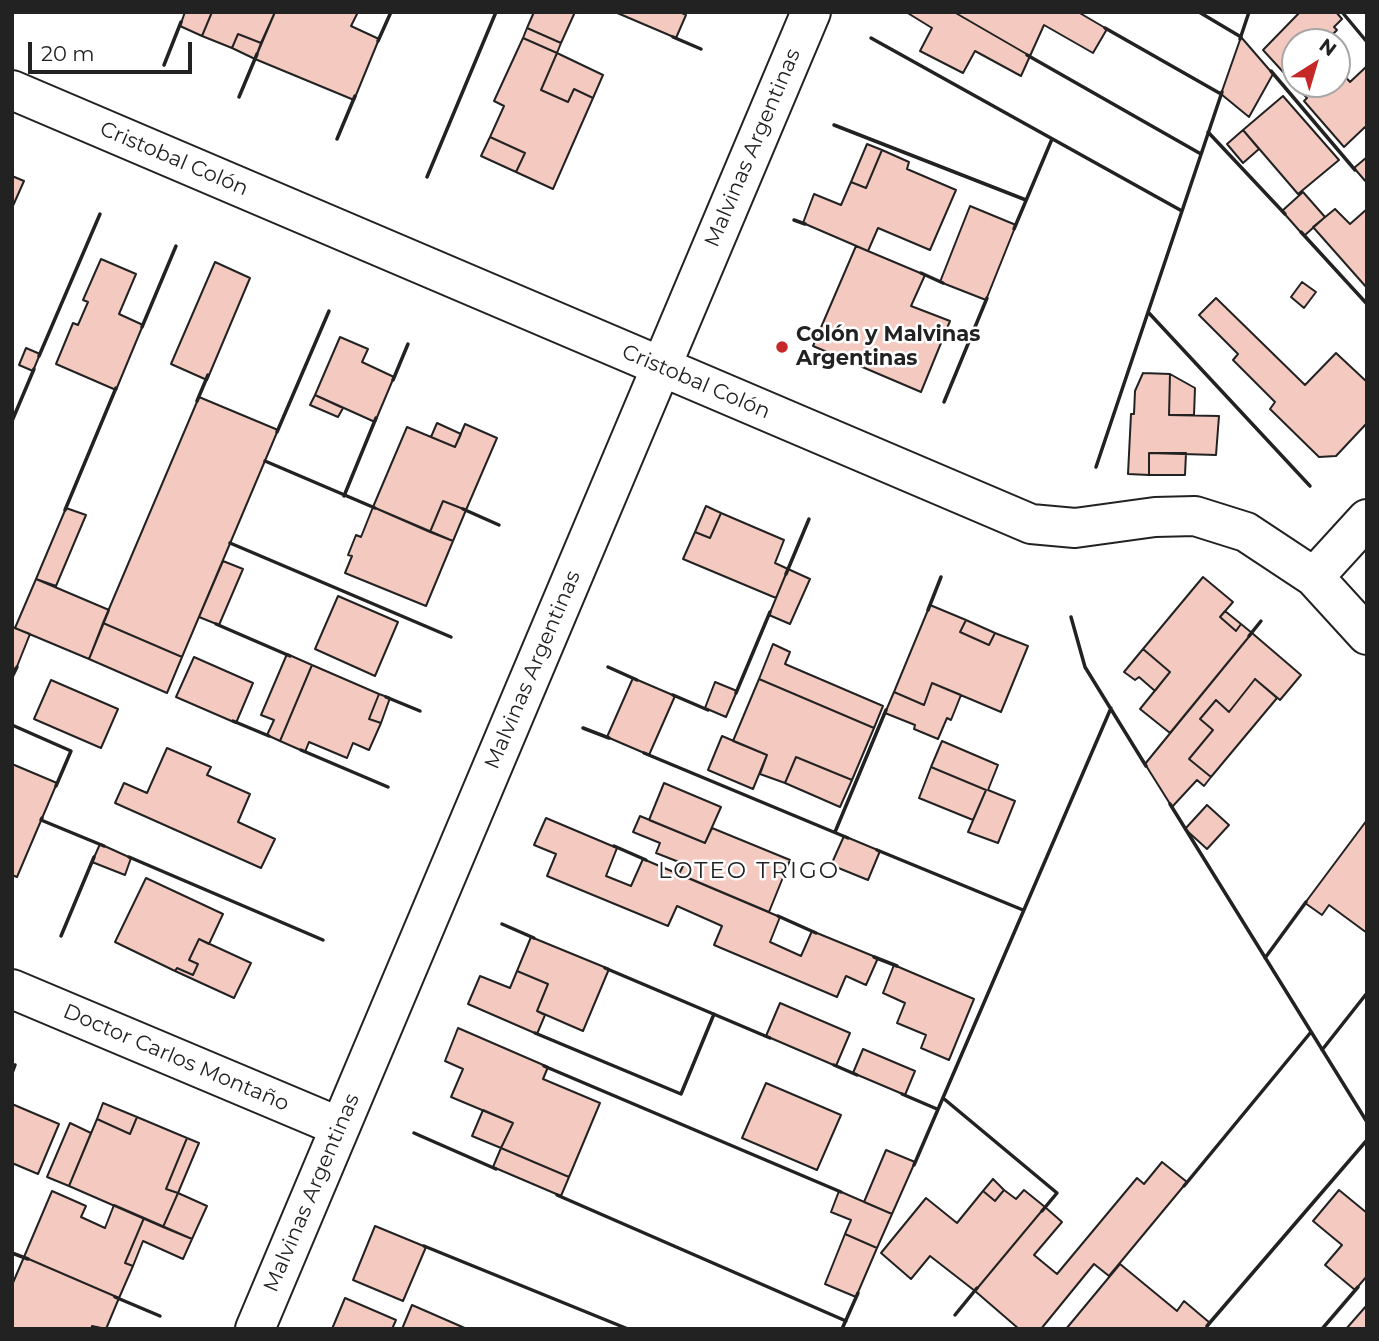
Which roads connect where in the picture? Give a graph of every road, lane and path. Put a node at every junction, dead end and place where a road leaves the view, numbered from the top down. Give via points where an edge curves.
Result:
1 (811, 12) edge
2 (12, 90) edge
3 (661, 367) junction
4 (1367, 519) edge
5 (1314, 578) junction
6 (1367, 635) edge
7 (12, 989) edge
8 (340, 1127) junction
9 (255, 1329) edge

1 - 3 street, Malvinas Argentinas
2 - 3 street, Cristobal Colón
3 - 5 street, Cristobal Colón via 1031,524 1075,527 1195,516 1246,532
3 - 8 street, Malvinas Argentinas
4 - 5 street
5 - 6 street, Cristobal Colón
7 - 8 street, Doctor Carlos Montaño
8 - 9 street, Malvinas Argentinas

